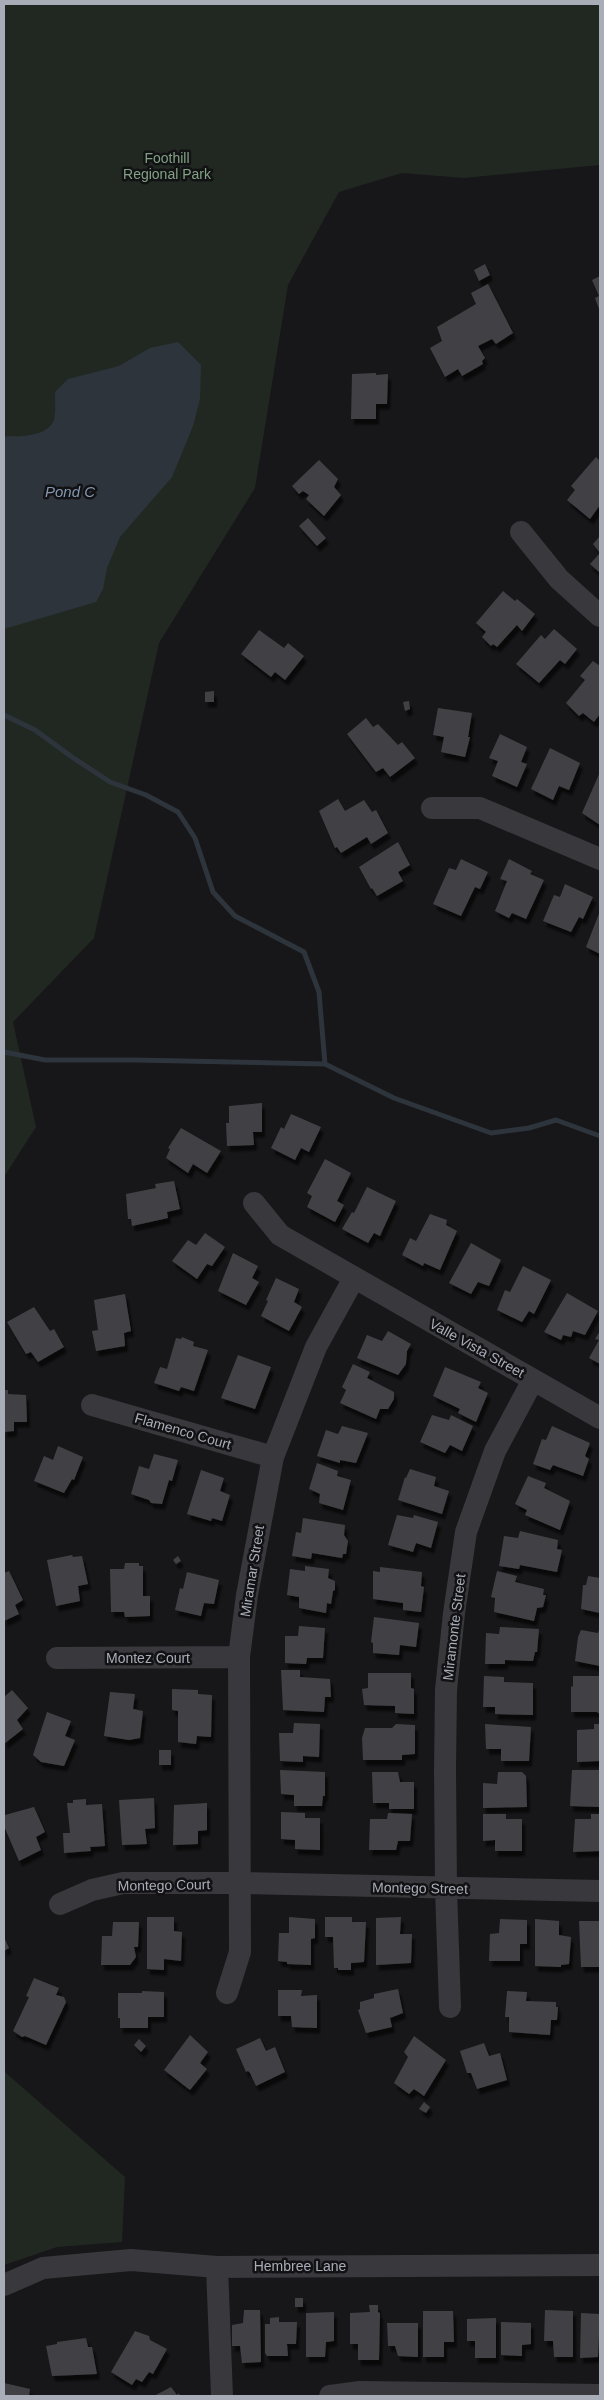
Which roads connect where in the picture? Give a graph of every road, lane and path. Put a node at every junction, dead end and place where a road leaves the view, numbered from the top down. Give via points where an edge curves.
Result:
1 (521, 532) dead end
2 (600, 616) edge
3 (432, 808) dead end
4 (600, 859) edge
5 (254, 1202) dead end
6 (354, 1278) junction
7 (533, 1380) junction
8 (92, 1405) dead end
9 (600, 1418) edge
10 (273, 1457) junction
11 (57, 1658) dead end
12 (240, 1658) junction
13 (240, 1883) junction
14 (446, 1889) junction
15 (600, 1891) edge
16 (60, 1904) dead end
17 (227, 1993) dead end
18 (450, 2007) dead end
19 (600, 2265) edge
20 (217, 2267) junction
21 (4, 2285) edge
22 (600, 2395) edge
23 (222, 2396) edge
24 (330, 2396) edge

1 - 2 street via 559,579
3 - 4 street via 480,808
5 - 6 street, Valle Vista Street via 280,1236
6 - 7 street, Valle Vista Street
6 - 10 street, Miramar Street via 316,1347
7 - 9 street, Valle Vista Street
7 - 14 street, Miramonte Street via 496,1451 466,1532 446,1690
8 - 10 street, Flamenco Court
10 - 12 street, Miramar Street via 249,1587
11 - 12 street, Montez Court
12 - 13 street, Miramar Street
13 - 14 street, Montego Street
13 - 16 street, Montego Court via 123,1883 92,1890
13 - 17 street, Miramar Street via 240,1952
14 - 15 street, Montego Street
14 - 18 street, Miramonte Street
19 - 20 street, Hembree Lane
20 - 21 street, Hembree Lane via 131,2260 43,2268
20 - 23 street
22 - 24 street via 360,2392

